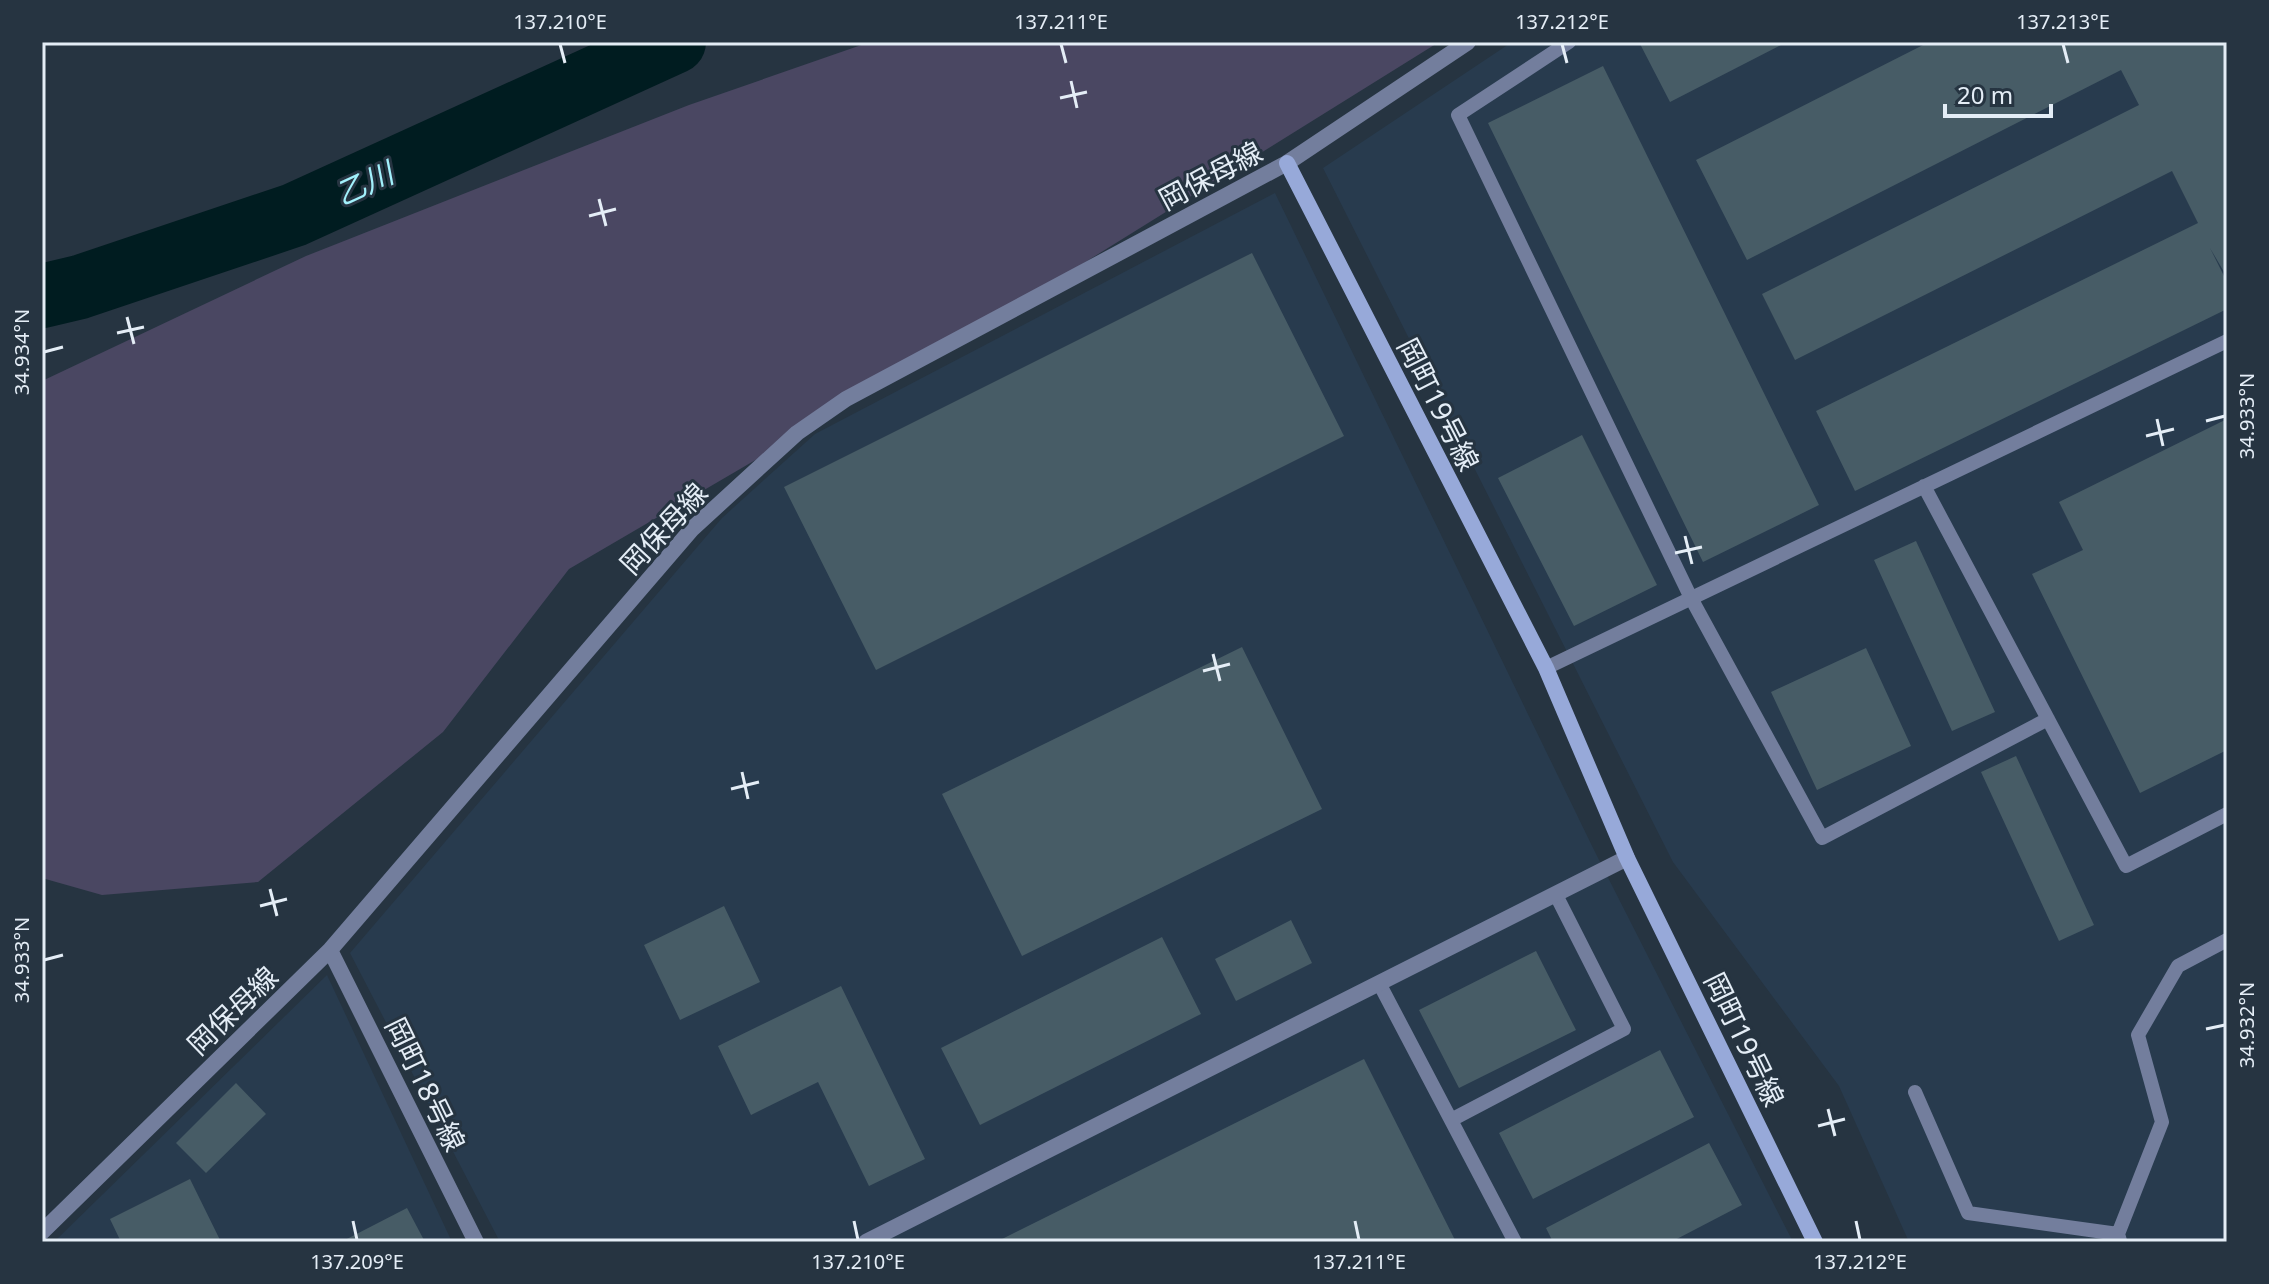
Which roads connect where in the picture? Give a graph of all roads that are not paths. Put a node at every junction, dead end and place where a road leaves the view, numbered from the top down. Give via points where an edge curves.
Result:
1 (1468, 42) edge
2 (1569, 42) edge
3 (1287, 163) junction
4 (2227, 341) edge
5 (1924, 486) junction
6 (1691, 598) junction
7 (1546, 668) junction
8 (2048, 719) junction
9 (2227, 814) edge
10 (1627, 858) junction
11 (1556, 895) junction
12 (2227, 940) edge
13 (330, 950) junction
14 (1379, 983) junction
15 (1915, 1092) dead end
16 (1451, 1120) junction
17 (42, 1232) edge
18 (2119, 1238) edge
19 (476, 1242) edge
20 (866, 1242) edge
21 (1515, 1242) edge
22 (1815, 1242) edge

1 - 3 street, 岡保母線
2 - 6 lane via 1458,115
3 - 7 street, 岡町19号線
3 - 13 street, 岡保母線 via 846,399 797,433 692,529
4 - 5 lane
5 - 6 lane
5 - 8 lane
6 - 7 lane
6 - 8 lane via 1822,838
7 - 10 street, 岡町19号線
8 - 9 lane via 2126,866
10 - 11 street
10 - 22 street, 岡町19号線
11 - 14 street
11 - 16 lane via 1624,1029
12 - 18 lane via 2178,966 2138,1035 2162,1122
13 - 17 street, 岡保母線
13 - 19 street, 岡町18号線
14 - 16 lane
14 - 20 street
15 - 18 lane via 1968,1213
16 - 21 lane

